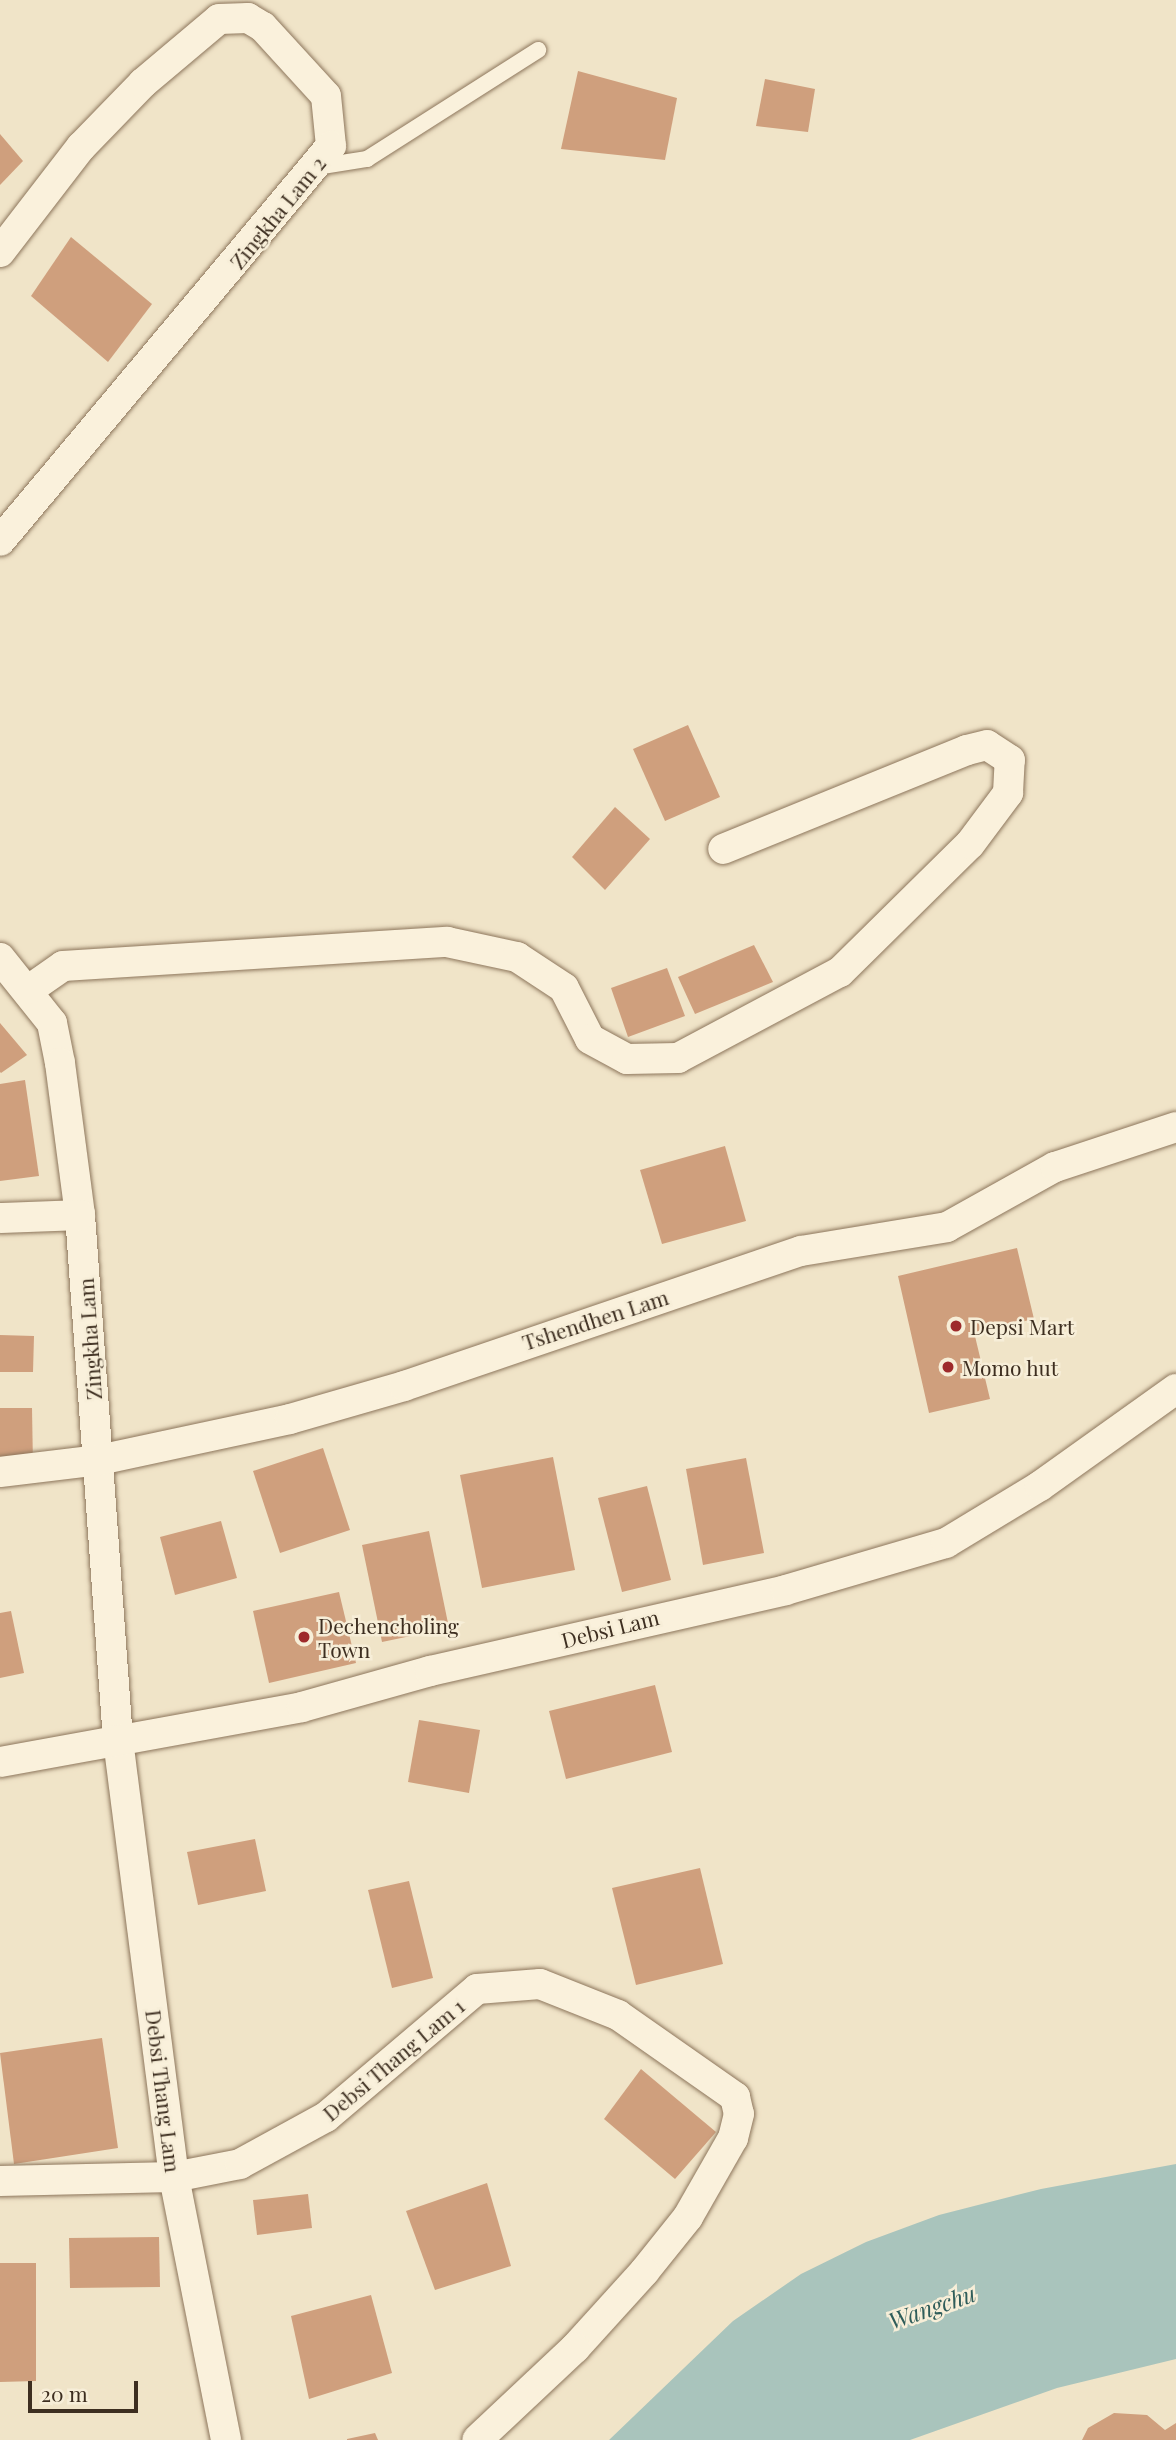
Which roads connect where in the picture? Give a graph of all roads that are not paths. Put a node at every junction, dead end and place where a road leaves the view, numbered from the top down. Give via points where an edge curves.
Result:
1 (538, 50) dead end
2 (316, 167) junction
3 (0, 252) edge
4 (0, 541) edge
5 (723, 849) dead end
6 (0, 958) edge
7 (30, 989) junction
8 (1176, 1127) edge
9 (79, 1215) junction
10 (0, 1218) edge
11 (1176, 1389) edge
12 (99, 1460) junction
13 (0, 1472) edge
14 (118, 1740) junction
15 (0, 1762) edge
16 (174, 2177) junction
17 (0, 2182) edge
18 (226, 2440) edge
19 (477, 2440) edge

1 - 2 lane via 367,159
2 - 3 street, Zingkha Lam 2 via 334,132 326,96 263,27 248,18 219,19 143,83 81,147
2 - 4 street, Zingkha Lam 2
5 - 7 street via 967,750 987,745 1010,760 1008,793 970,844 840,972 678,1058 627,1059 590,1039 564,988 517,957 447,942 63,966
6 - 7 street, Zingkha Lam
7 - 9 street, Zingkha Lam via 52,1023
8 - 12 street, Tshendhen Lam via 1055,1167 947,1227 801,1251 404,1386
9 - 10 street
9 - 12 street, Zingkha Lam
11 - 14 street, Debsi Lam via 1040,1486 946,1543 786,1590 430,1671 302,1707
12 - 13 street, Tshendhen Lam
12 - 14 street, Zingkha Lam
14 - 15 street, Debsi Lam
14 - 16 street, Debsi Thang Lam
16 - 17 street, Debsi Thang Lam 1
16 - 18 street, Debsi Thang Lam
16 - 19 street, Debsi Thang Lam 1 via 240,2164 282,2145 378,2076 477,1989 513,1982 570,1992 618,2015 717,2080 735,2097 739,2114 716,2173 688,2217 575,2348

